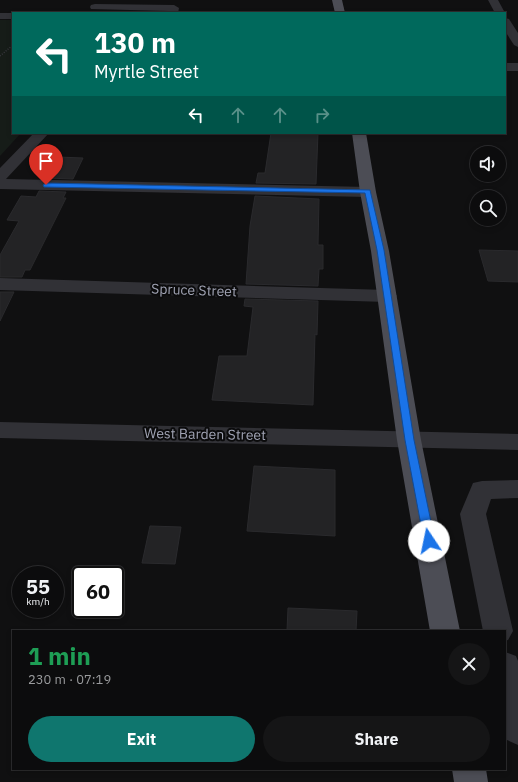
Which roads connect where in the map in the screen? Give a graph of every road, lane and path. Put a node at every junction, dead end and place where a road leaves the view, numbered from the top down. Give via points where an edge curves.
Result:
1 (338, 0) edge
2 (493, 0) edge
3 (95, 7) edge
4 (173, 12) edge
5 (340, 12) edge
6 (499, 12) edge
7 (0, 16) edge
8 (12, 16) edge
9 (506, 23) edge
10 (518, 43) edge
11 (12, 45) edge
12 (0, 56) edge
13 (506, 67) edge
14 (518, 67) edge
15 (41, 134) edge
16 (359, 134) edge
17 (0, 178) edge
18 (368, 192) junction
19 (0, 284) edge
20 (387, 296) junction
21 (0, 430) edge
22 (409, 440) junction
23 (518, 442) edge
24 (518, 490) edge
25 (445, 630) edge
26 (498, 630) edge
27 (506, 671) edge
28 (518, 729) edge
29 (469, 770) edge
30 (472, 782) edge

1 - 5 main road
2 - 6 street
3 - 4 street via 174,8
7 - 8 street
9 - 10 street
11 - 12 path
13 - 14 street
15 - 17 street
16 - 18 main road
17 - 18 street
18 - 20 main road
19 - 20 street, Spruce Street
20 - 22 main road
21 - 22 street, West Barden Street via 373,437
22 - 23 street, West Barden Street
22 - 25 main road
24 - 26 street via 482,490 473,514
27 - 28 street
29 - 30 main road

